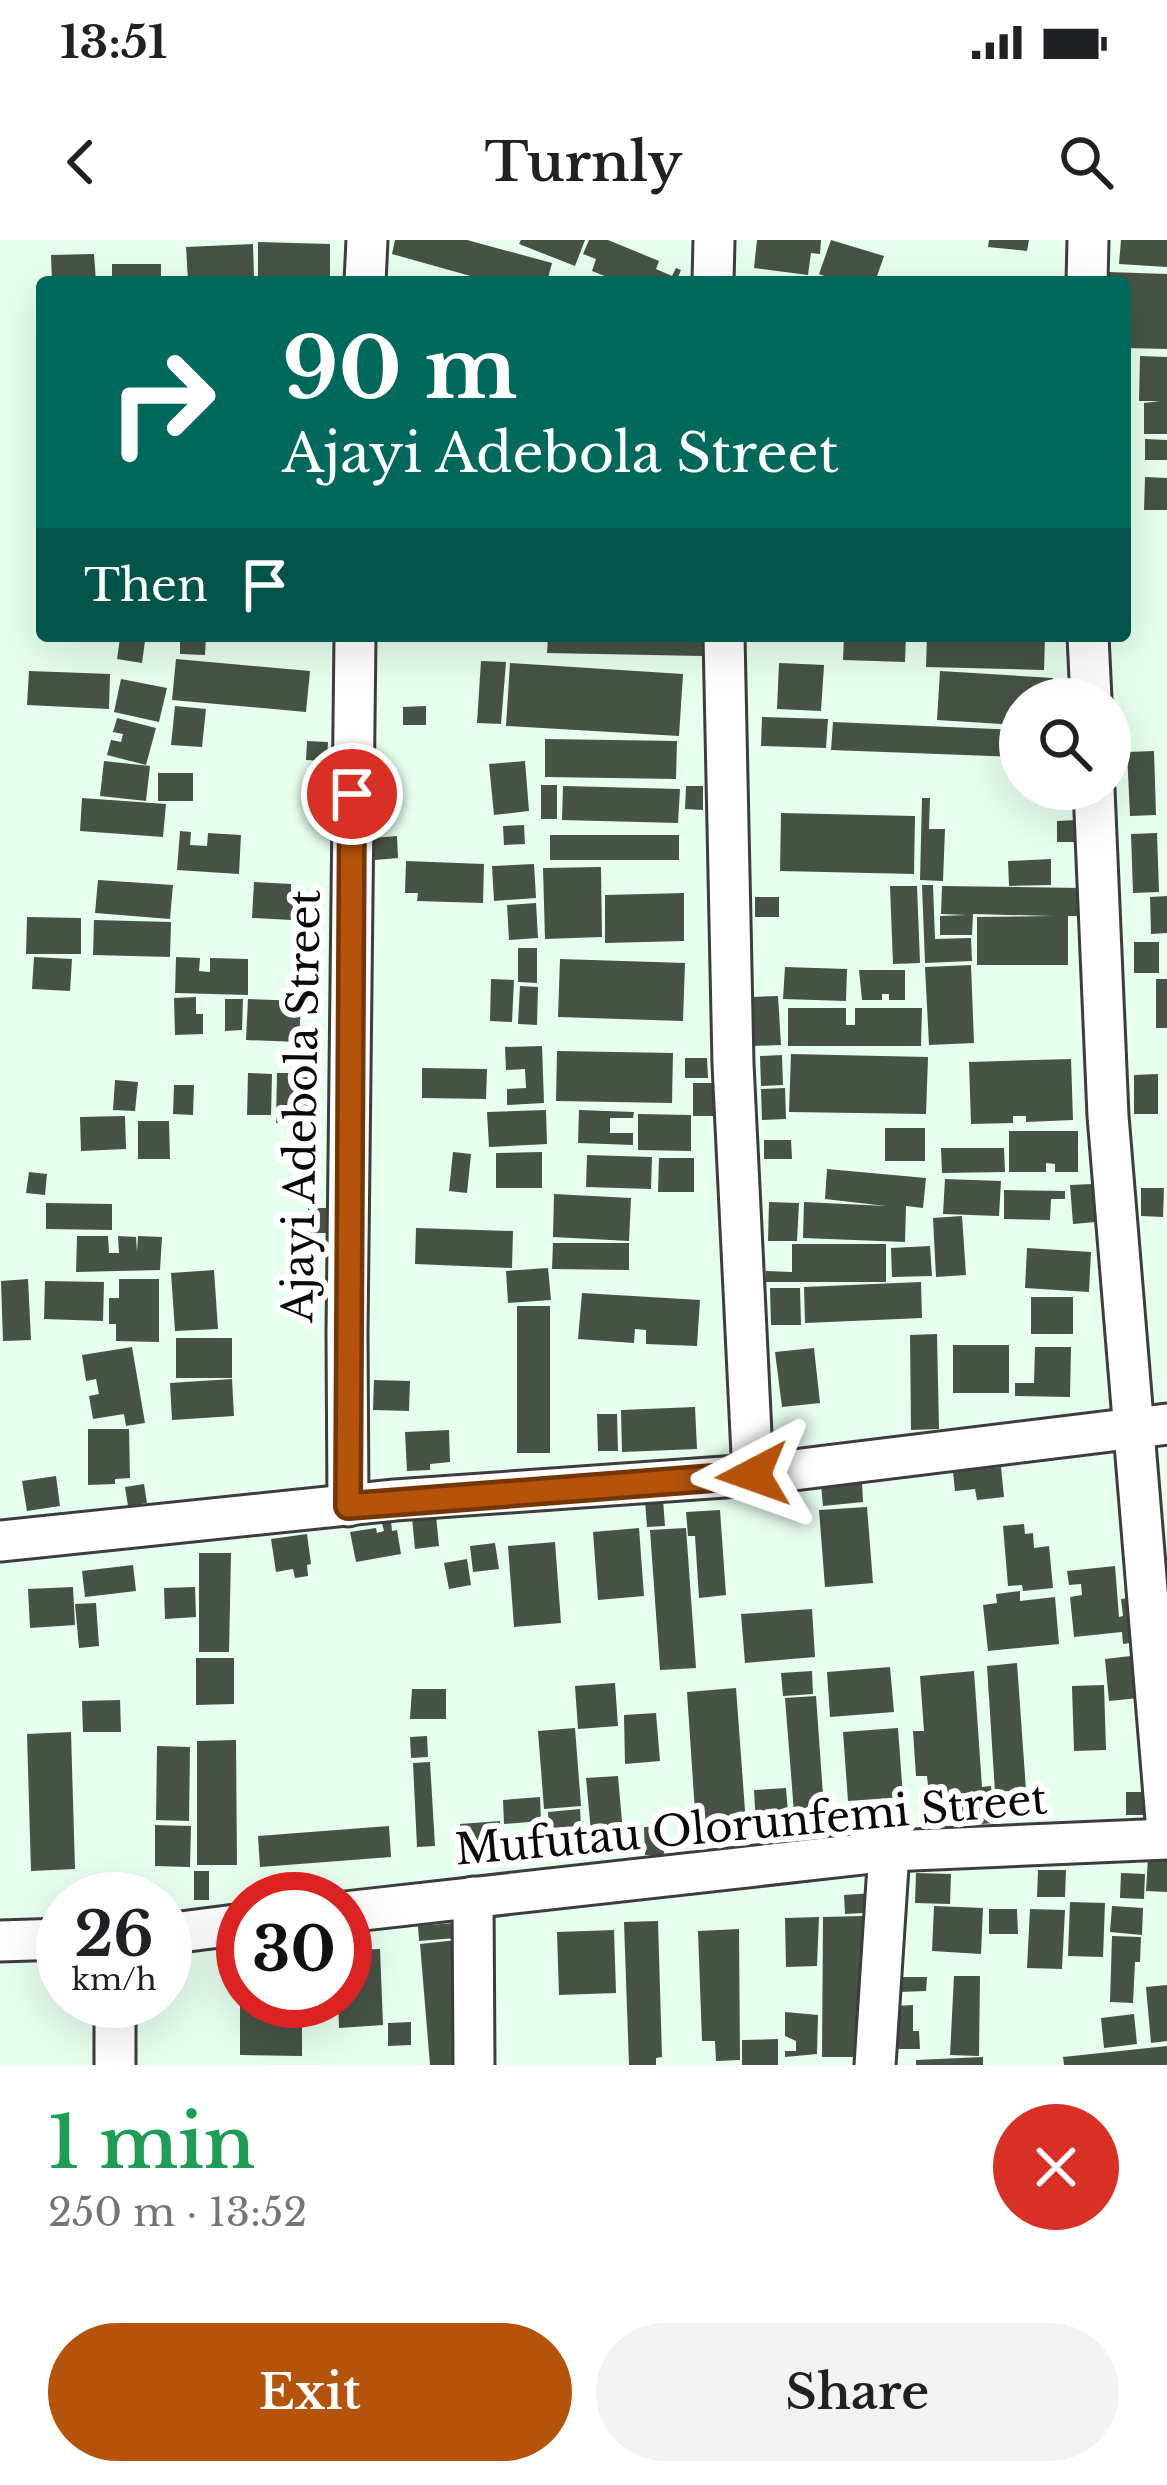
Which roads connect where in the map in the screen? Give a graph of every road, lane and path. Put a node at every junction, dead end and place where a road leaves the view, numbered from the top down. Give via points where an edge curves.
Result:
1 (367, 240) edge
2 (714, 240) edge
3 (1088, 240) edge
4 (365, 276) edge
5 (713, 276) edge
6 (1087, 276) edge
7 (355, 642) edge
8 (724, 642) edge
9 (1088, 642) edge
10 (1090, 678) edge
11 (1095, 810) edge
12 (1152, 1425) edge
13 (753, 1475) junction
14 (348, 1506) junction
15 (0, 1541) edge
16 (1167, 1835) edge
17 (889, 1851) junction
18 (473, 1897) junction
19 (372, 1909) edge
20 (36, 1940) edge
21 (0, 1941) edge
22 (115, 2028) edge
23 (115, 2065) edge
24 (474, 2065) edge
25 (875, 2065) edge

1 - 4 street
2 - 5 street
3 - 6 street
7 - 14 street, Ajayi Adebola Street
8 - 13 street
9 - 10 street
11 - 12 street via 1108,1116
12 - 13 street
12 - 16 street
13 - 14 street
14 - 15 street
16 - 17 street, Mufutau Olorunfemi Street
17 - 18 street, Mufutau Olorunfemi Street
17 - 25 street
18 - 19 street, Mufutau Olorunfemi Street
18 - 24 street
20 - 21 street
22 - 23 street

